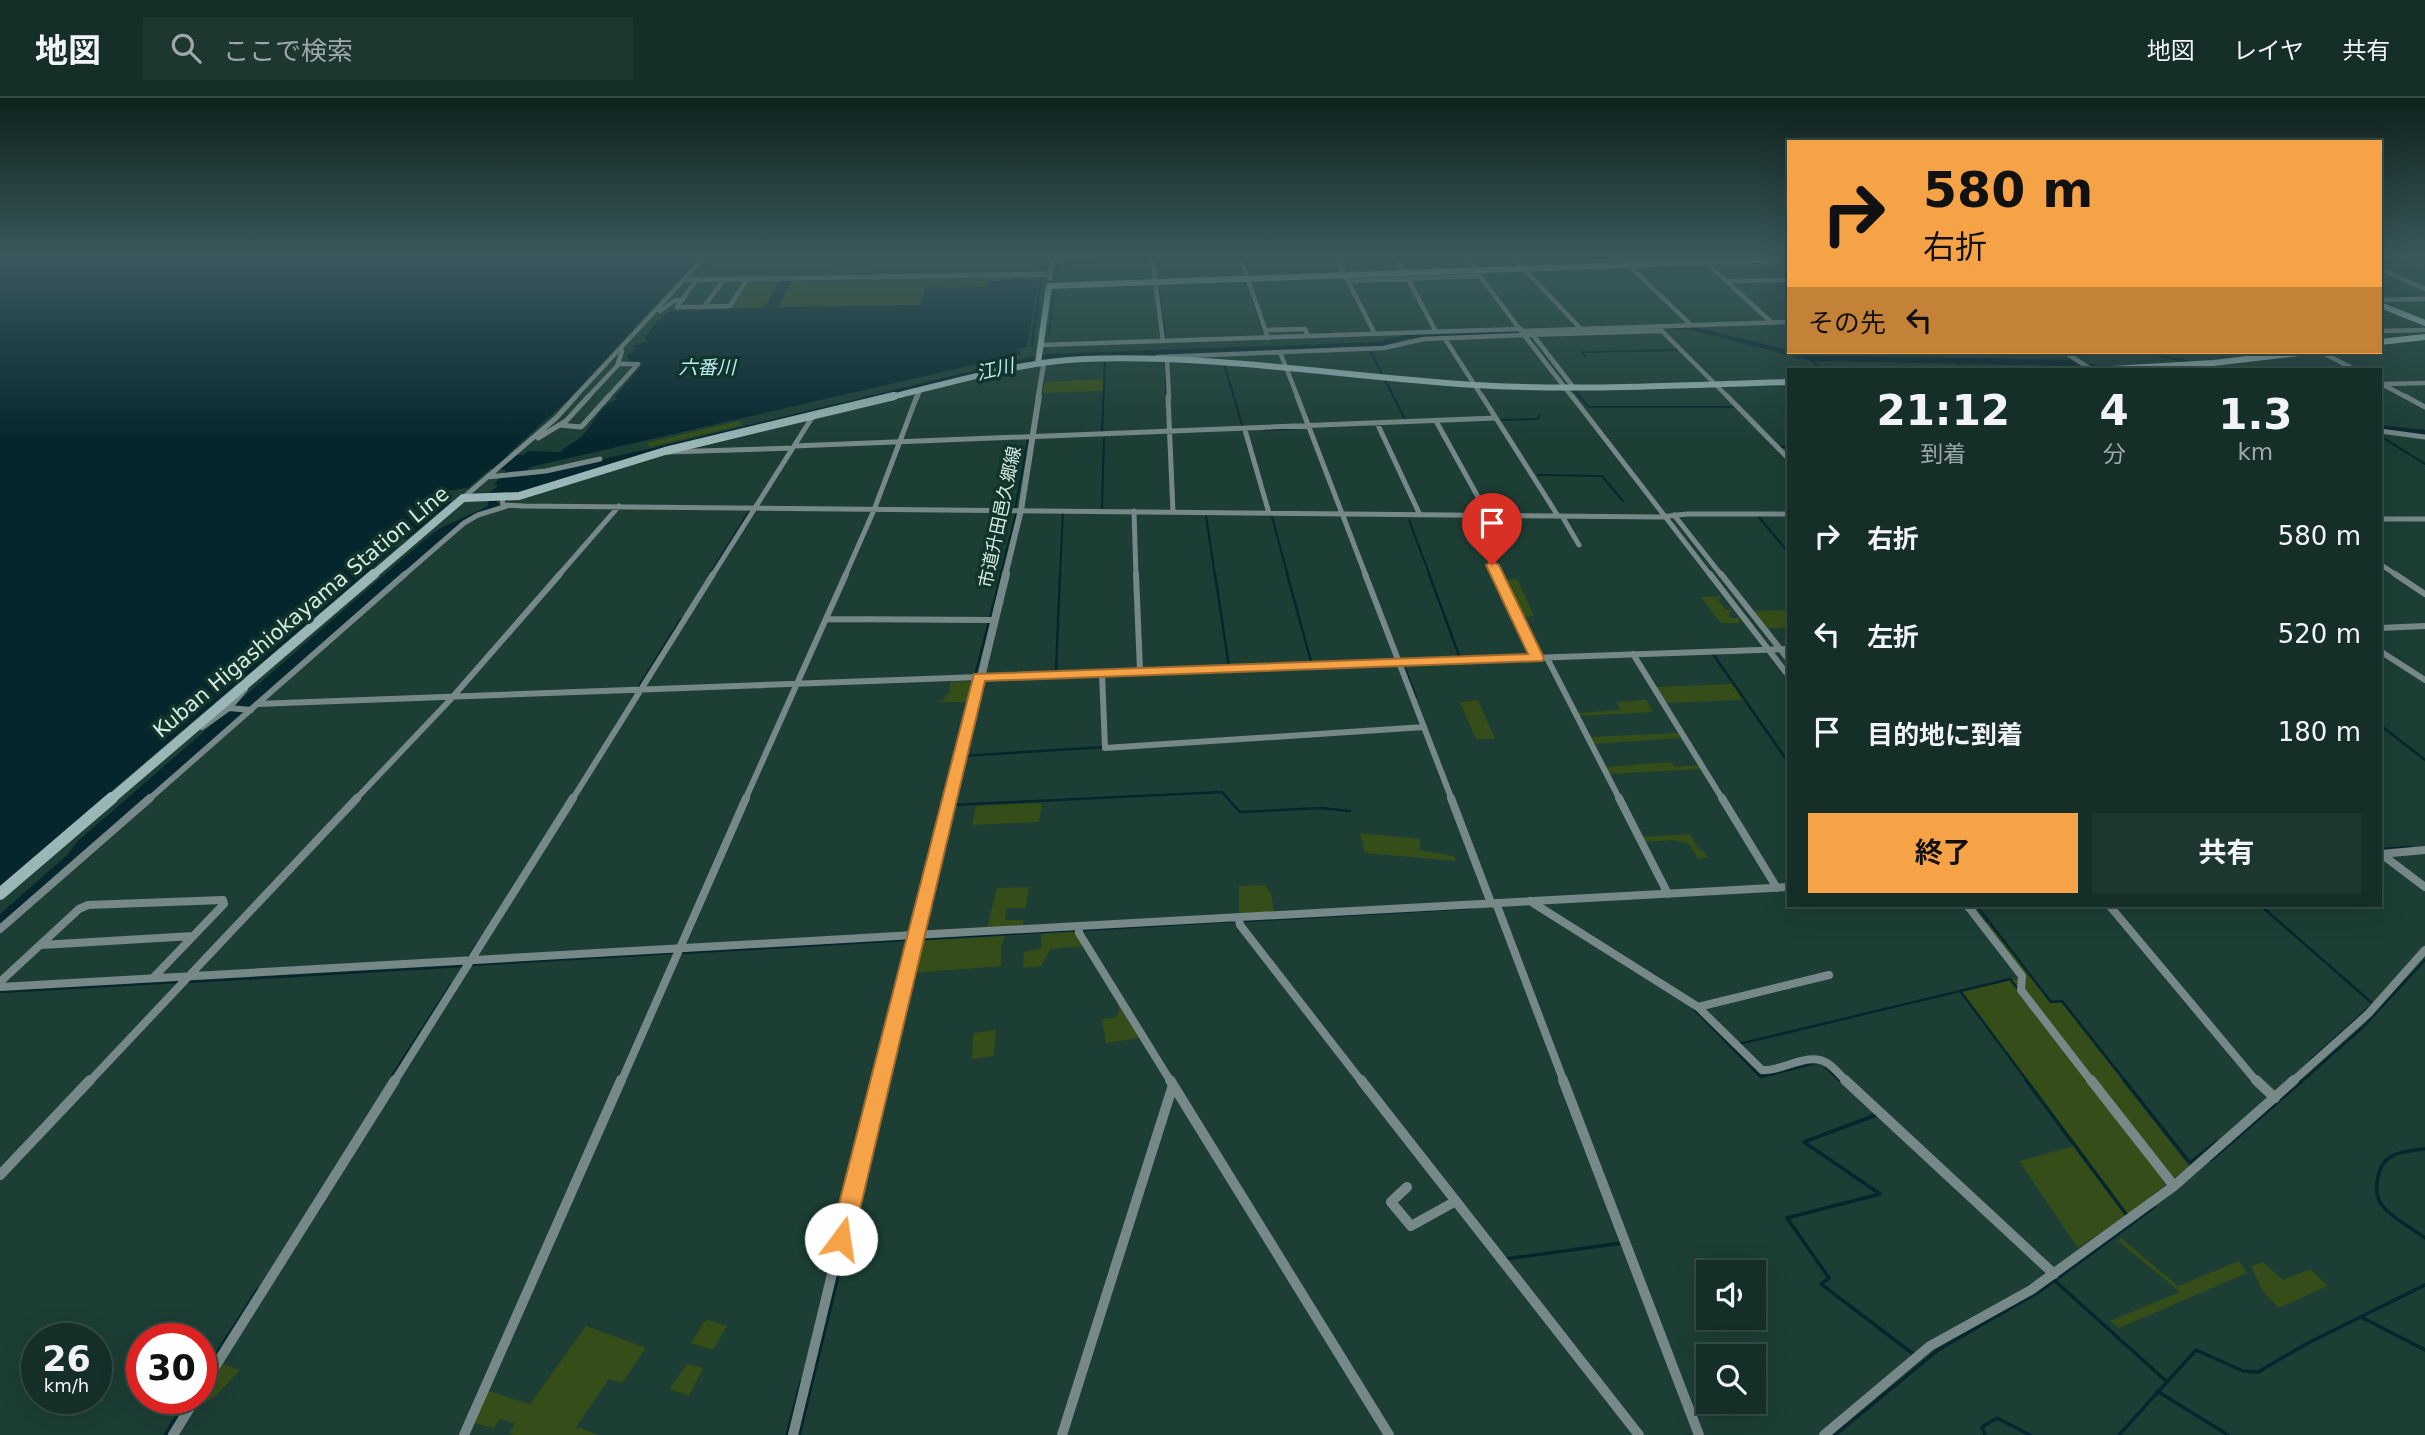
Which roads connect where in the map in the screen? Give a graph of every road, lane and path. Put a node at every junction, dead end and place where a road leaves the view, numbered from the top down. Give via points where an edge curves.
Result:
1 (650, 318) edge
2 (1044, 318) edge
3 (1160, 318) edge
4 (1261, 318) edge
5 (1368, 318) edge
6 (1429, 318) edge
7 (1514, 318) edge
8 (1571, 318) edge
9 (1683, 318) edge
10 (1766, 318) edge
11 (1770, 322) junction
12 (1787, 322) edge
13 (1689, 324) junction
14 (1580, 328) junction
15 (1265, 330) junction
16 (1660, 330) junction
17 (2425, 330) edge
18 (2382, 331) edge
19 (1436, 332) junction
20 (1526, 333) junction
21 (1376, 334) junction
22 (1308, 336) junction
23 (2425, 337) edge
24 (1268, 338) junction
25 (1444, 339) junction
26 (1163, 341) junction
27 (2382, 342) edge
28 (1040, 345) junction
29 (620, 350) junction
30 (1280, 352) junction
31 (2067, 354) edge
32 (2279, 354) edge
33 (2325, 354) edge
34 (1150, 358) junction
35 (1167, 359) junction
36 (1040, 360) junction
37 (618, 364) junction
38 (1286, 368) junction
39 (2088, 368) edge
40 (2137, 368) edge
41 (2352, 368) edge
42 (1787, 382) edge
43 (2425, 383) edge
44 (2382, 384) edge
45 (1474, 385) junction
46 (1715, 385) junction
47 (2382, 385) edge
48 (1571, 388) junction
49 (919, 392) junction
50 (2425, 407) edge
51 (813, 416) junction
52 (1495, 418) junction
53 (1437, 421) junction
54 (1377, 424) junction
55 (559, 425) junction
56 (1310, 426) junction
57 (1244, 430) junction
58 (2382, 431) edge
59 (1170, 433) junction
60 (2425, 437) edge
61 (1033, 438) junction
62 (531, 439) junction
63 (901, 443) junction
64 (793, 447) junction
65 (666, 451) junction
66 (1787, 457) edge
67 (600, 459) dead end
68 (486, 477) junction
69 (463, 498) junction
70 (507, 504) junction
71 (617, 508) junction
72 (754, 509) junction
73 (874, 511) junction
74 (1020, 512) junction
75 (1173, 512) junction
76 (1133, 513) junction
77 (1269, 513) junction
78 (1787, 514) edge
79 (1420, 515) junction
80 (1488, 515) junction
81 (1344, 516) junction
82 (1470, 516) junction
83 (1561, 517) junction
84 (1674, 519) junction
85 (2382, 519) edge
86 (2425, 519) edge
87 (1579, 545) dead end
88 (2382, 565) edge
89 (2425, 594) edge
90 (826, 619) junction
91 (991, 620) junction
92 (2425, 626) edge
93 (2382, 628) edge
94 (1778, 649) edge
95 (2382, 652) edge
96 (1633, 656) junction
97 (1537, 658) junction
98 (1548, 659) junction
99 (1401, 664) junction
100 (1140, 671) junction
101 (1787, 672) edge
102 (1102, 674) junction
103 (978, 678) junction
104 (249, 680) junction
105 (2425, 680) edge
106 (797, 685) junction
107 (641, 691) junction
108 (451, 698) junction
109 (230, 708) junction
110 (252, 708) junction
111 (1424, 726) junction
112 (183, 738) junction
113 (2425, 850) edge
114 (2382, 853) edge
115 (2382, 855) edge
116 (1776, 886) junction
117 (1787, 887) edge
118 (2425, 887) edge
119 (1667, 892) junction
120 (0, 894) edge
121 (1530, 901) junction
122 (1493, 903) junction
123 (1969, 907) edge
124 (2111, 907) edge
125 (1239, 920) junction
126 (0, 929) edge
127 (1079, 929) junction
128 (194, 936) junction
129 (914, 938) junction
130 (40, 945) junction
131 (2425, 950) edge
132 (679, 951) junction
133 (468, 964) junction
134 (1829, 975) dead end
135 (152, 978) junction
136 (184, 979) junction
137 (0, 984) edge
138 (1698, 1007) junction
139 (1173, 1085) junction
140 (2272, 1096) junction
141 (0, 1175) edge
142 (2174, 1186) junction
143 (1407, 1187) dead end
144 (1453, 1203) junction
145 (2054, 1274) junction
146 (217, 1364) edge
147 (186, 1414) edge
148 (173, 1435) edge
149 (464, 1435) edge
150 (793, 1435) edge
151 (1062, 1435) edge
152 (1389, 1435) edge
153 (1639, 1435) edge
154 (1699, 1435) edge
155 (1824, 1435) edge

1 - 29 street
2 - 28 main road
3 - 26 street
4 - 15 street
5 - 21 street
6 - 19 street
7 - 20 street
8 - 14 street
9 - 13 street
10 - 11 street
11 - 12 street
11 - 13 street
13 - 16 street
14 - 16 street
14 - 20 street
15 - 22 street via 1305,329
15 - 24 street
16 - 20 street
16 - 46 street
17 - 18 street
19 - 20 street
19 - 21 street
20 - 25 street
20 - 48 street
20 - 48 street
21 - 22 street
22 - 24 street
23 - 27 main road
24 - 26 street
25 - 30 street via 1384,348
25 - 45 street
26 - 28 street
28 - 36 main road
29 - 37 street
29 - 62 street
30 - 34 street
30 - 38 street
31 - 39 street
32 - 40 main road
33 - 41 street
34 - 35 main road, Kuban Higashiokayama Station Line
34 - 36 main road, Kuban Higashiokayama Station Line
35 - 38 main road, Kuban Higashiokayama Station Line
35 - 59 street
36 - 49 main road, Kuban Higashiokayama Station Line
36 - 61 street, 市道升田邑久郷線
37 - 55 street
37 - 55 street via 638,364 581,427
38 - 45 main road, Kuban Higashiokayama Station Line
38 - 56 street
42 - 46 main road, Kuban Higashiokayama Station Line
43 - 44 street
45 - 48 main road, Kuban Higashiokayama Station Line
45 - 52 street
46 - 48 main road, Kuban Higashiokayama Station Line
46 - 66 street
47 - 50 street
48 - 84 street
49 - 51 main road, Kuban Higashiokayama Station Line
49 - 63 street
51 - 64 street
51 - 65 main road, Kuban Higashiokayama Station Line
52 - 53 street
52 - 83 street
53 - 54 street
53 - 80 street
54 - 56 street
54 - 79 street
55 - 62 street
56 - 57 street
56 - 81 street
57 - 59 street
57 - 77 street
58 - 60 street
59 - 61 street
59 - 75 street
61 - 63 street
61 - 74 street, 市道升田邑久郷線
62 - 68 street
63 - 64 street
63 - 73 street
64 - 65 street
64 - 72 street
65 - 70 main road, Kuban Higashiokayama Station Line
67 - 68 street
68 - 69 street
69 - 70 main road, Kuban Higashiokayama Station Line
69 - 104 main road, Kuban Higashiokayama Station Line
70 - 71 street
70 - 110 street via 464,523
71 - 72 street
71 - 108 street
72 - 73 street
72 - 107 street
73 - 74 street
73 - 90 street
74 - 76 street
74 - 91 street, 市道升田邑久郷線
75 - 76 street
75 - 77 street
76 - 81 street
76 - 100 street
77 - 81 street
78 - 84 street
79 - 81 street
79 - 82 street
80 - 82 street
80 - 83 street
81 - 82 street
81 - 99 street
82 - 83 street
82 - 97 street
83 - 84 street
83 - 87 street
84 - 94 street
84 - 94 street
85 - 86 street
88 - 89 street
90 - 91 street
90 - 106 street
91 - 103 street, 市道升田邑久郷線
92 - 93 street
94 - 96 street
94 - 101 street
95 - 105 street
96 - 98 street
96 - 116 street
97 - 98 street
97 - 99 street
98 - 119 street
99 - 100 street
99 - 111 street
100 - 102 street
102 - 103 street
102 - 111 street via 1105,747
103 - 106 street
103 - 129 street
104 - 109 street
104 - 112 main road, Kuban Higashiokayama Station Line
106 - 107 street
106 - 132 street
107 - 108 street
107 - 133 street
108 - 110 street
108 - 136 street
109 - 110 street
109 - 112 street
110 - 126 street
111 - 122 street
112 - 120 main road, Kuban Higashiokayama Station Line
113 - 114 street
115 - 118 street
116 - 117 street
116 - 119 street
119 - 121 street
121 - 122 street
121 - 138 street
122 - 125 street
122 - 154 street
123 - 142 street via 2022,976 2021,990
124 - 140 street
125 - 127 street
125 - 144 street
127 - 129 street
127 - 139 street
128 - 130 street
128 - 130 street via 223,900 88,905
128 - 135 street
129 - 132 street
129 - 150 street
130 - 137 street
131 - 140 street via 2368,1014
132 - 133 street
132 - 149 street
133 - 136 street
133 - 146 street
134 - 138 street
135 - 136 street
135 - 137 street
136 - 141 street
138 - 145 street via 1764,1071 1815,1058 1826,1062
139 - 151 street
139 - 152 street
140 - 142 street
142 - 145 street
143 - 144 street via 1391,1202 1411,1226
144 - 153 street
145 - 155 street via 1930,1346
147 - 148 street

